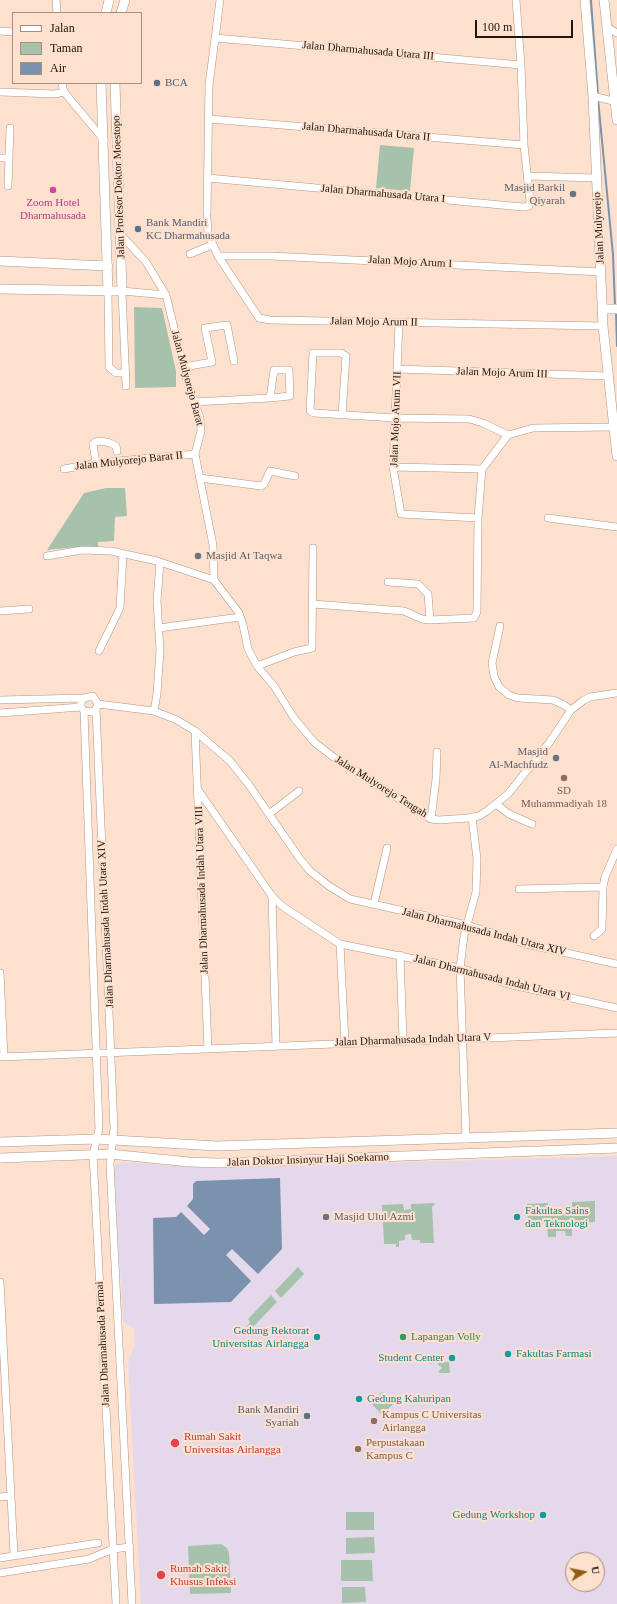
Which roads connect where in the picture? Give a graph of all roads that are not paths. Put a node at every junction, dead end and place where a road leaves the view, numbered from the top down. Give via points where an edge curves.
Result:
1 (56, 0) edge
2 (109, 0) edge
3 (125, 0) edge
4 (220, 0) edge
5 (516, 0) edge
6 (585, 0) edge
7 (604, 0) edge
8 (57, 12) edge
9 (106, 12) edge
10 (121, 12) edge
11 (607, 28) junction
12 (0, 31) edge
13 (12, 32) edge
14 (617, 32) edge
15 (216, 38) junction
16 (521, 65) junction
17 (62, 84) edge
18 (101, 84) edge
19 (115, 84) edge
20 (0, 92) edge
21 (64, 92) junction
22 (594, 96) junction
23 (614, 101) edge
24 (209, 119) junction
25 (617, 120) edge
26 (10, 128) dead end
27 (104, 140) junction
28 (524, 145) junction
29 (0, 158) edge
30 (9, 158) junction
31 (529, 176) junction
32 (208, 178) junction
33 (596, 178) junction
34 (8, 186) dead end
35 (121, 235) junction
36 (212, 245) junction
37 (190, 254) dead end
38 (218, 256) junction
39 (0, 261) edge
40 (108, 266) junction
41 (601, 272) junction
42 (0, 288) edge
43 (108, 291) junction
44 (122, 291) junction
45 (166, 295) junction
46 (611, 309) edge
47 (400, 322) junction
48 (604, 326) junction
49 (234, 361) dead end
50 (184, 367) junction
51 (397, 369) junction
52 (125, 373) junction
53 (608, 376) junction
54 (126, 386) dead end
55 (270, 398) junction
56 (193, 402) junction
57 (342, 415) junction
58 (395, 418) junction
59 (610, 427) junction
60 (508, 435) junction
61 (117, 451) dead end
62 (195, 454) junction
63 (617, 456) edge
64 (96, 463) junction
65 (393, 466) junction
66 (64, 469) dead end
67 (482, 469) junction
68 (295, 476) dead end
69 (200, 478) junction
70 (478, 518) junction
71 (548, 518) dead end
72 (617, 527) edge
73 (313, 548) dead end
74 (123, 554) junction
75 (47, 556) dead end
76 (160, 562) junction
77 (214, 580) junction
78 (388, 582) dead end
79 (313, 604) junction
80 (30, 609) dead end
81 (0, 611) edge
82 (240, 617) junction
83 (430, 620) junction
84 (500, 626) dead end
85 (159, 628) junction
86 (99, 651) dead end
87 (257, 666) junction
88 (617, 693) edge
89 (84, 698) junction
90 (0, 700) edge
91 (97, 707) junction
92 (82, 709) junction
93 (571, 710) junction
94 (154, 711) junction
95 (0, 713) edge
96 (195, 731) junction
97 (437, 752) dead end
98 (198, 790) junction
99 (299, 791) dead end
100 (496, 804) junction
101 (269, 814) junction
102 (472, 817) junction
103 (431, 819) junction
104 (532, 824) dead end
105 (387, 848) dead end
106 (617, 849) edge
107 (603, 887) junction
108 (520, 889) dead end
109 (272, 896) junction
110 (374, 904) junction
111 (467, 925) junction
112 (594, 936) dead end
113 (340, 944) junction
114 (400, 955) junction
115 (617, 964) edge
116 (460, 968) junction
117 (0, 973) edge
118 (617, 1008) edge
119 (617, 1033) edge
120 (461, 1038) junction
121 (403, 1040) junction
122 (345, 1043) junction
123 (276, 1046) junction
124 (208, 1049) junction
125 (111, 1052) junction
126 (95, 1053) junction
127 (2, 1057) edge
128 (617, 1133) edge
129 (96, 1139) junction
130 (466, 1139) junction
131 (112, 1140) junction
132 (0, 1142) edge
133 (617, 1148) edge
134 (93, 1154) junction
135 (110, 1154) junction
136 (0, 1158) edge
137 (0, 1282) edge
138 (11, 1496) junction
139 (0, 1498) edge
140 (98, 1543) dead end
141 (130, 1547) junction
142 (113, 1549) junction
143 (14, 1556) junction
144 (0, 1558) edge
145 (0, 1573) edge
146 (116, 1604) edge
147 (132, 1604) edge

1 - 8 street
2 - 9 main road
3 - 10 main road
4 - 15 street, Jalan Mojo Arum II
5 - 16 street, Jalan Dharmahusada Utara I
6 - 22 main road, Jalan Mulyorejo
7 - 11 main road
11 - 14 street
11 - 23 main road
12 - 13 street
15 - 16 street, Jalan Dharmahusada Utara III
15 - 24 street, Jalan Mojo Arum II via 209,86
16 - 28 street, Jalan Dharmahusada Utara I
17 - 21 street
18 - 27 main road, Jalan Profesor Doktor Moestopo
19 - 35 main road, Jalan Profesor Doktor Moestopo
20 - 21 street
21 - 27 street
22 - 23 street
22 - 33 main road, Jalan Mulyorejo
23 - 25 main road
24 - 28 street, Jalan Dharmahusada Utara II
24 - 32 street, Jalan Mojo Arum II
26 - 30 street
27 - 40 main road, Jalan Profesor Doktor Moestopo
28 - 31 street, Jalan Dharmahusada Utara I
29 - 30 street
30 - 34 street
31 - 32 street, Jalan Dharmahusada Utara I via 530,201 529,206 523,207
31 - 33 street
32 - 36 street, Jalan Mojo Arum II via 208,233
33 - 41 main road, Jalan Mulyorejo
35 - 44 main road, Jalan Profesor Doktor Moestopo
35 - 45 street, Jalan Mulyorejo Barat via 150,266
36 - 37 street
36 - 38 street, Jalan Mojo Arum II
38 - 41 street, Jalan Mojo Arum I via 270,256
38 - 47 street, Jalan Mojo Arum II via 259,318
39 - 40 main road
40 - 43 main road, Jalan Profesor Doktor Moestopo
41 - 46 main road, Jalan Mulyorejo
42 - 43 main road
43 - 44 main road
43 - 52 street via 109,366 116,373
44 - 45 street
44 - 52 street
45 - 50 street, Jalan Mulyorejo Barat
46 - 48 main road, Jalan Mulyorejo
47 - 48 street, Jalan Mojo Arum II
47 - 51 street, Jalan Mojo Arum VII
48 - 53 main road, Jalan Mulyorejo
49 - 50 street via 227,324 206,328 212,362
50 - 56 street, Jalan Mulyorejo Barat
51 - 53 street, Jalan Mojo Arum III
51 - 58 street, Jalan Mojo Arum VII
52 - 54 street
53 - 59 main road, Jalan Mulyorejo
55 - 55 street via 290,396 290,370 274,370
55 - 56 street
56 - 62 street, Jalan Mulyorejo Barat via 202,425
57 - 57 street via 346,356 341,353 313,353 310,411
57 - 58 street
58 - 60 street via 469,419
58 - 65 street, Jalan Mojo Arum VII
59 - 60 street via 533,428
59 - 63 main road, Jalan Mulyorejo
60 - 67 street
61 - 64 street via 116,446 110,443 95,442 93,444
62 - 64 street, Jalan Mulyorejo Barat II
62 - 69 street, Jalan Mulyorejo Barat
64 - 66 street, Jalan Mulyorejo Barat II
65 - 67 street
65 - 70 street, Jalan Mojo Arum VII via 401,514
67 - 70 street
68 - 69 street via 270,471 261,486
69 - 77 street, Jalan Mulyorejo Barat via 213,545
70 - 83 street via 477,612 474,618 466,620
71 - 72 street
73 - 79 street
74 - 75 street via 82,550
74 - 76 street
74 - 86 street via 120,608
76 - 77 street
76 - 85 street via 157,601
77 - 82 street, Jalan Mulyorejo Tengah
78 - 83 street via 418,584 428,594
79 - 83 street via 404,611
79 - 87 street via 312,648
80 - 81 street
82 - 85 street
82 - 87 street, Jalan Mulyorejo Tengah via 248,649
84 - 93 street via 492,664 499,687 508,695 553,700
85 - 94 street via 160,651
87 - 103 street, Jalan Mulyorejo Tengah via 314,742 336,760
88 - 93 street, Jalan Mulyorejo Tengah via 590,697
89 - 90 street
89 - 91 street via 93,696
89 - 92 street
91 - 92 street via 93,712
91 - 94 street, Jalan Dharmahusada Indah Utara XIV
91 - 125 street, Jalan Dharmahusada Indah Utara XIV
92 - 95 street
92 - 126 street, Jalan Dharmahusada Indah Utara XIV
93 - 100 street, Jalan Mulyorejo Tengah via 549,743 508,794
94 - 96 street, Jalan Dharmahusada Indah Utara XIV
96 - 98 street, Jalan Dharmahusada Indah Utara VIII
96 - 101 street, Jalan Dharmahusada Indah Utara XIV via 230,761
97 - 103 street
98 - 109 street, Jalan Dharmahusada Indah Utara VI
98 - 124 street, Jalan Dharmahusada Indah Utara VIII
99 - 101 street
100 - 102 street, Jalan Mulyorejo Tengah via 479,816
100 - 104 street via 509,814
101 - 110 street, Jalan Dharmahusada Indah Utara XIV via 310,871 342,895
102 - 103 street, Jalan Mulyorejo Tengah
102 - 111 street via 477,877
105 - 110 street
106 - 107 street
107 - 108 street
107 - 112 street via 602,929
109 - 113 street, Jalan Dharmahusada Indah Utara VI via 282,906
109 - 123 street
110 - 111 street, Jalan Dharmahusada Indah Utara XIV
111 - 115 street, Jalan Dharmahusada Indah Utara XIV via 526,944
111 - 116 street
113 - 114 street, Jalan Dharmahusada Indah Utara VI
113 - 122 street
114 - 116 street, Jalan Dharmahusada Indah Utara VI
114 - 121 street
116 - 118 street, Jalan Dharmahusada Indah Utara VI via 508,984
116 - 120 street
117 - 127 street
119 - 120 street, Jalan Dharmahusada Indah Utara V
120 - 121 street, Jalan Dharmahusada Indah Utara V
120 - 130 street
121 - 122 street, Jalan Dharmahusada Indah Utara V
122 - 123 street, Jalan Dharmahusada Indah Utara V
123 - 124 street, Jalan Dharmahusada Indah Utara V
124 - 125 street, Jalan Dharmahusada Indah Utara V
125 - 126 street, Jalan Dharmahusada Indah Utara V
125 - 131 street, Jalan Dharmahusada Indah Utara XIV via 114,1128
126 - 127 street, Jalan Dharmahusada Indah Utara V
126 - 129 street, Jalan Dharmahusada Indah Utara XIV via 99,1129
128 - 130 main road, Jalan Doktor Insinyur Haji Soekarno
129 - 131 main road, Jalan Doktor Insinyur Haji Soekarno
129 - 132 main road, Jalan Doktor Insinyur Haji Soekarno
129 - 134 street, Jalan Dharmahusada Permai
130 - 131 main road, Jalan Doktor Insinyur Haji Soekarno via 217,1146
131 - 135 street, Jalan Dharmahusada Permai
133 - 135 main road, Jalan Doktor Insinyur Haji Soekarno via 218,1163
134 - 135 main road, Jalan Doktor Insinyur Haji Soekarno
134 - 136 main road, Jalan Doktor Insinyur Haji Soekarno
134 - 142 street, Jalan Dharmahusada Permai
135 - 141 street, Jalan Dharmahusada Permai
137 - 138 street
138 - 139 street
138 - 143 street
140 - 143 street
141 - 142 street
141 - 147 street, Jalan Dharmahusada Permai
142 - 145 street via 89,1559
142 - 146 street, Jalan Dharmahusada Permai
143 - 144 street

